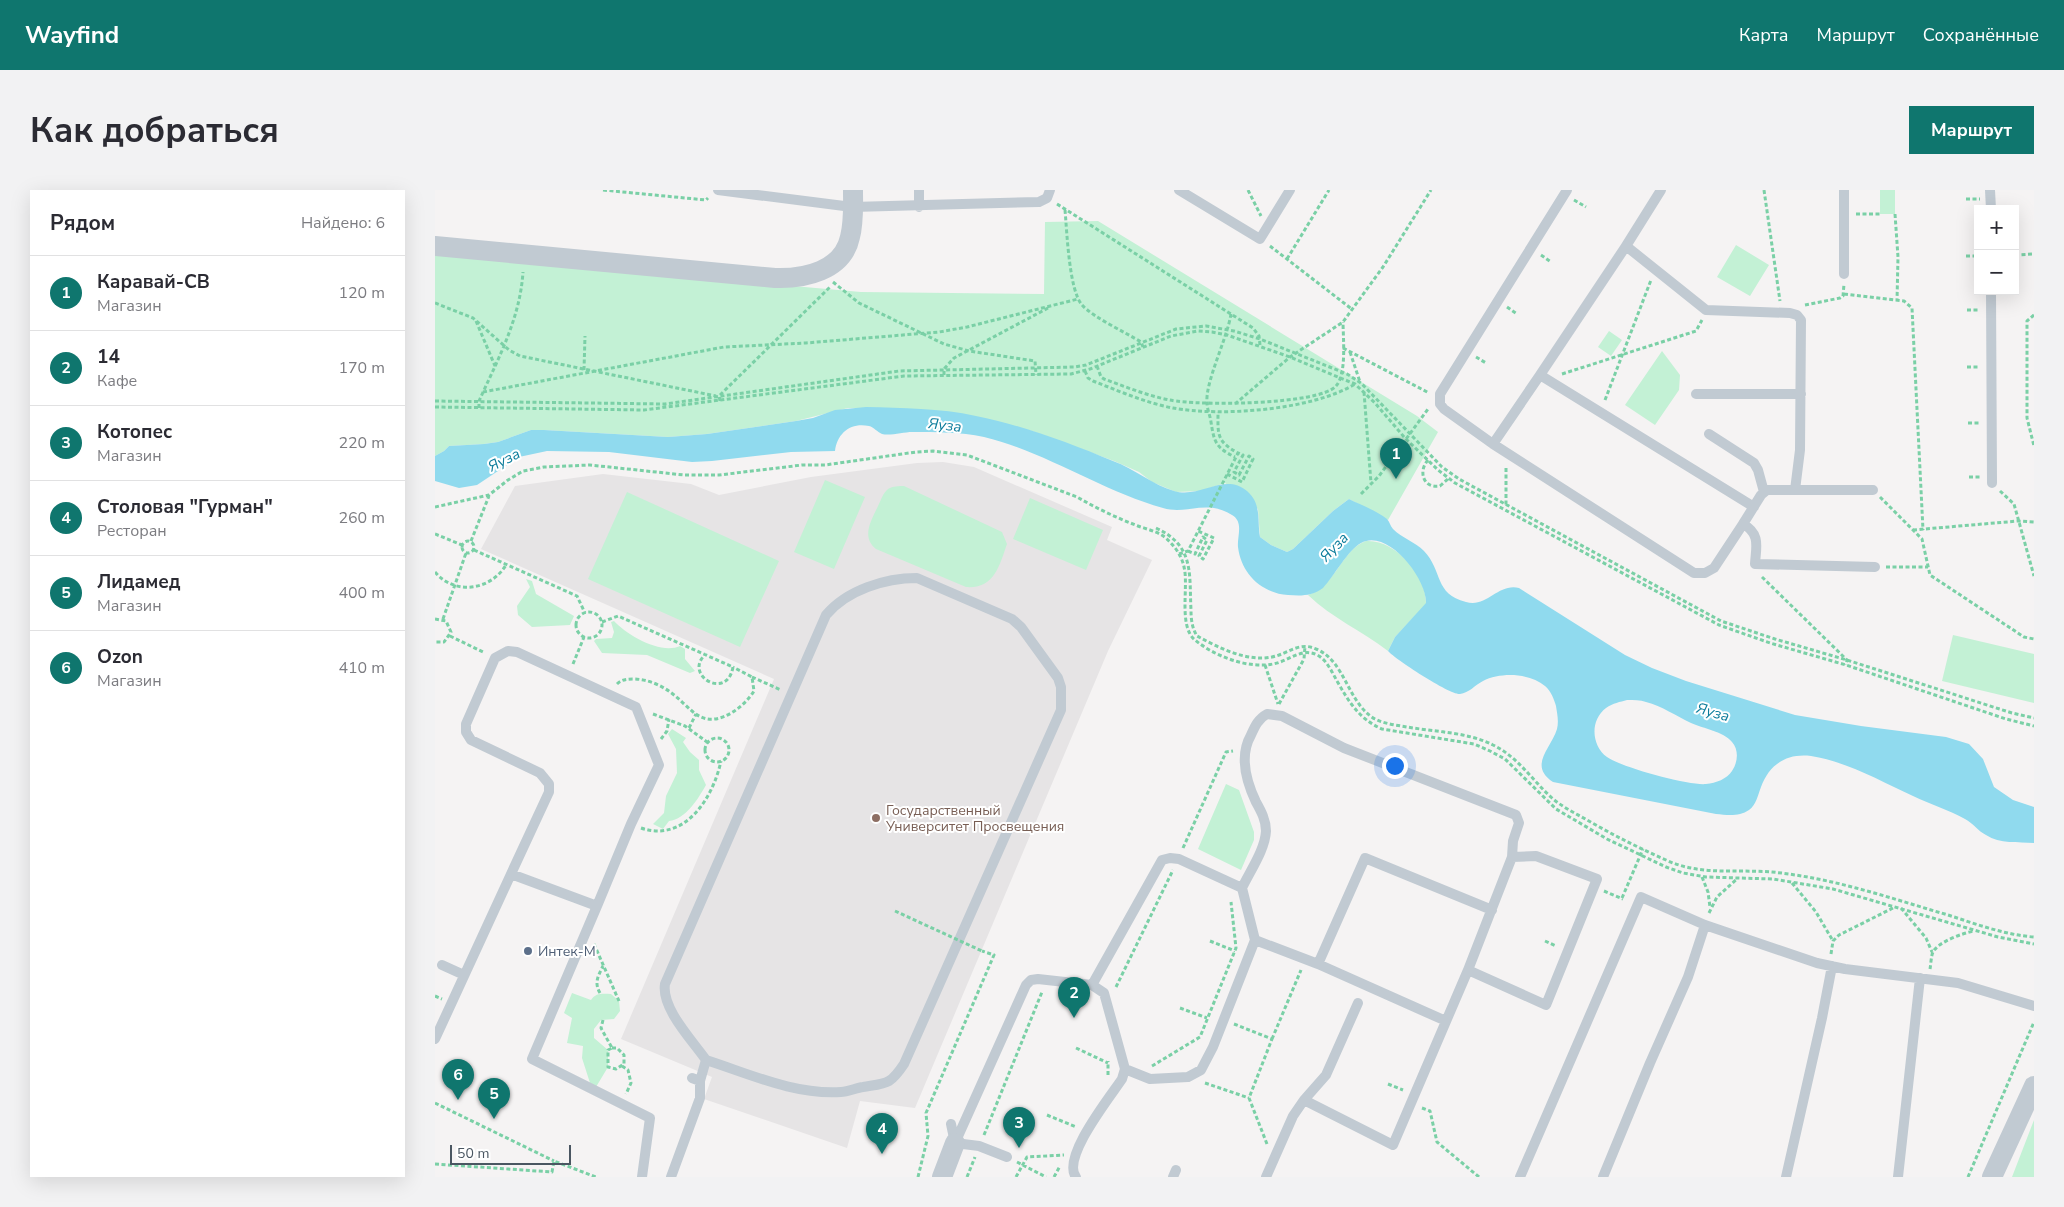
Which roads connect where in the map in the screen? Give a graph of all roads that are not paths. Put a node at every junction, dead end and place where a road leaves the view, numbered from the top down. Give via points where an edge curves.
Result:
1 (919, 190) edge
2 (1179, 190) edge
3 (1289, 190) edge
4 (1567, 190) edge
5 (1661, 190) edge
6 (1844, 190) edge
7 (1990, 190) edge
8 (714, 193) edge
9 (1048, 194) edge
10 (853, 199) edge
11 (1991, 205) edge
12 (919, 207) junction
13 (435, 246) edge
14 (1626, 246) junction
15 (1843, 274) road end
16 (1991, 295) edge
17 (1540, 374) junction
18 (1696, 394) dead end
19 (1801, 394) junction
20 (1709, 434) dead end
21 (1493, 444) junction
22 (1992, 483) road end
23 (1795, 490) junction
24 (1873, 490) road end
25 (1764, 492) junction
26 (1754, 507) junction
27 (1743, 524) junction
28 (1875, 567) road end
29 (1512, 857) junction
30 (511, 874) junction
31 (1242, 888) junction
32 (597, 906) junction
33 (1492, 910) junction
34 (1705, 925) junction
35 (1253, 943) junction
36 (1318, 964) junction
37 (443, 965) dead end
38 (1831, 966) junction
39 (1468, 970) junction
40 (464, 975) junction
41 (1925, 979) junction
42 (1092, 985) junction
43 (1358, 1003) dead end
44 (2034, 1006) edge
45 (1447, 1021) junction
46 (435, 1038) edge
47 (706, 1060) junction
48 (1125, 1069) junction
49 (2034, 1086) edge
50 (1304, 1100) junction
51 (953, 1134) junction
52 (1007, 1157) road end
53 (642, 1177) edge
54 (671, 1177) edge
55 (942, 1177) edge
56 (1076, 1177) edge
57 (1266, 1177) edge
58 (1520, 1177) edge
59 (1603, 1177) edge
60 (1786, 1177) edge
61 (1898, 1177) edge
62 (1992, 1177) edge

1 - 12 lane
2 - 3 lane via 1260,239
4 - 21 lane via 1441,390 1439,399 1444,409
5 - 14 lane
6 - 15 lane
7 - 11 lane
8 - 10 lane
9 - 12 lane via 1039,202
10 - 12 lane
10 - 13 street via 851,236 828,277 775,278
14 - 17 lane
14 - 19 lane via 1707,311 1797,315 1801,323
16 - 22 lane
17 - 21 lane
17 - 26 lane
18 - 19 lane
19 - 23 lane via 1805,450
20 - 25 lane via 1753,463
21 - 27 lane via 1694,573 1705,573 1714,568
23 - 24 lane
23 - 25 lane via 1771,489
25 - 26 lane
26 - 27 lane
27 - 28 lane via 1755,534 1755,564
29 - 31 lane via 1519,823 1512,813 1344,748 1282,716 1267,714 1259,720 1245,748 1247,776 1266,833
29 - 33 lane
29 - 39 lane via 1531,855 1545,858 1597,879 1546,1004
30 - 32 lane
30 - 32 lane via 549,792 549,784 540,773 471,740 466,732 466,724 495,658 508,651 517,652 636,707 659,765
30 - 40 lane
31 - 35 lane
31 - 42 lane via 1179,859 1162,860
32 - 53 lane via 532,1059 650,1118
33 - 36 lane via 1365,858
33 - 39 lane
34 - 38 lane
34 - 58 lane via 1641,897
34 - 59 lane via 1688,977
35 - 36 lane
35 - 48 lane via 1213,1048 1201,1070 1187,1077 1150,1078
36 - 45 lane
37 - 40 lane
38 - 41 lane
38 - 60 lane via 1823,1018
39 - 45 lane
40 - 46 lane
41 - 44 lane via 1972,987
41 - 61 lane
42 - 48 lane via 1104,993
42 - 51 lane via 1038,979 1026,984
43 - 50 lane via 1326,1075
45 - 50 lane via 1393,1145
47 - 47 lane via 785,1086 843,1092 888,1083 904,1064 1061,710 1058,678 1012,619 917,578 874,585 855,593 826,615 665,984 663,992 669,1008
47 - 54 lane via 696,1079 700,1098
48 - 56 lane via 1122,1079 1084,1135 1073,1166
49 - 62 street
50 - 57 lane via 1293,1116
51 - 52 lane
51 - 55 street

